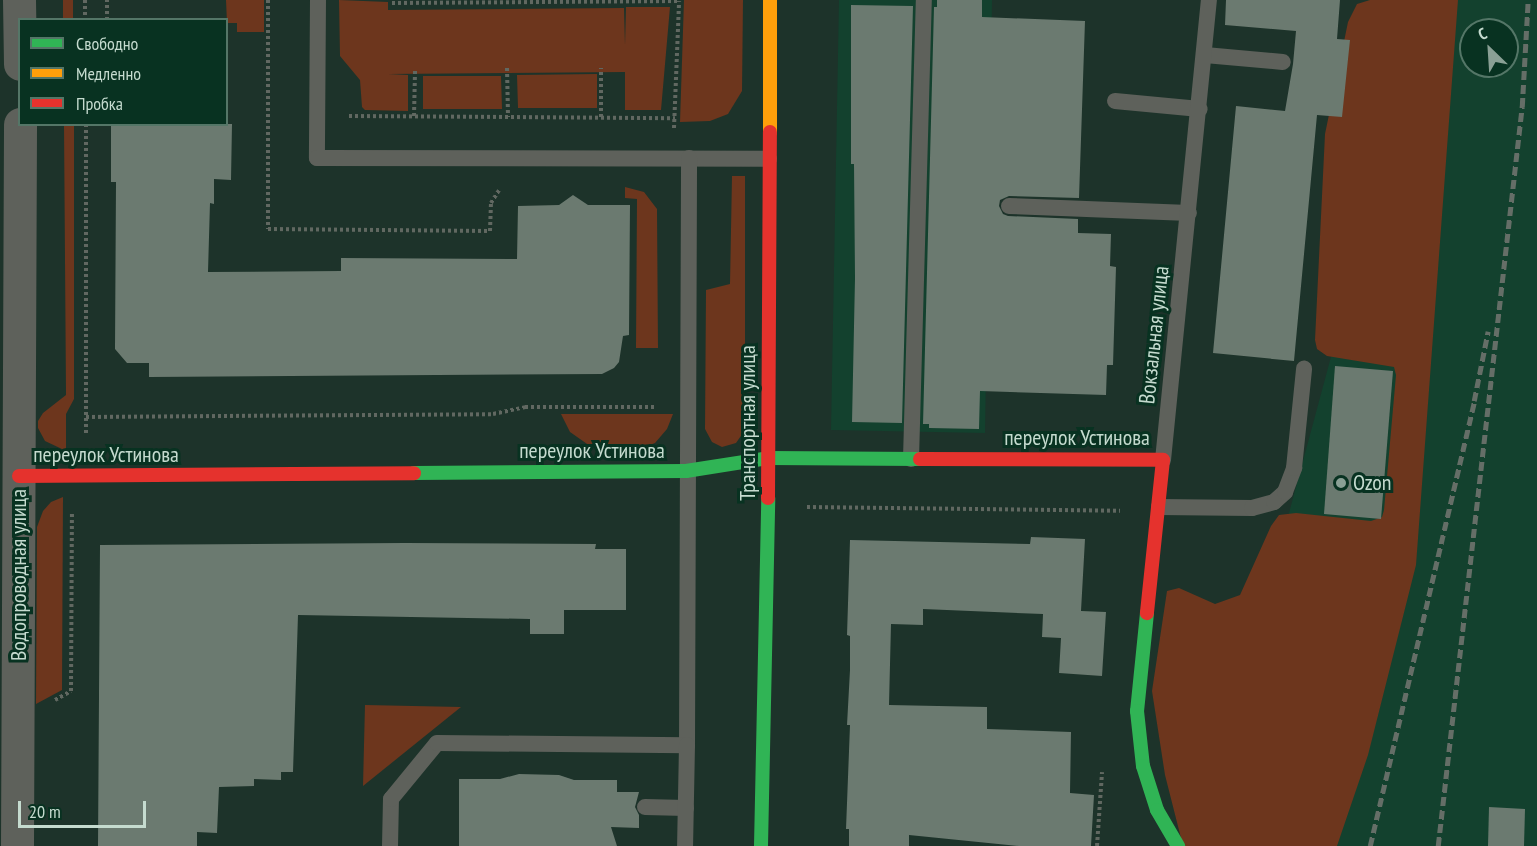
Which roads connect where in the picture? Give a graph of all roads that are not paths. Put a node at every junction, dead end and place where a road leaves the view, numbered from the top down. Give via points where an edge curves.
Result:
1 (18, 0) edge
2 (318, 0) edge
3 (770, 0) edge
4 (924, 0) edge
5 (1209, 0) edge
6 (19, 18) edge
7 (1205, 55) junction
8 (1283, 62) dead end
9 (1114, 101) dead end
10 (1200, 109) junction
11 (14, 130) edge
12 (681, 158) junction
13 (769, 159) junction
14 (1009, 206) dead end
15 (1189, 213) junction
16 (1304, 369) dead end
17 (769, 458) junction
18 (911, 459) junction
19 (1163, 460) junction
20 (686, 471) junction
21 (20, 476) junction
22 (1159, 507) junction
23 (13, 730) edge
24 (687, 745) junction
25 (645, 807) dead end
26 (686, 808) junction
27 (17, 846) edge
28 (390, 846) edge
29 (685, 846) edge
30 (761, 846) edge
31 (1178, 846) edge

1 - 6 street
2 - 12 lane via 317,158
3 - 13 street, Транспортная улица
4 - 18 lane
5 - 7 lane, Вокзальная улица
7 - 8 lane
7 - 10 lane, Вокзальная улица
9 - 10 lane
10 - 15 lane, Вокзальная улица
11 - 21 street, Водопроводная улица
12 - 13 lane
12 - 20 lane
13 - 17 street, Транспортная улица
14 - 15 lane
15 - 19 lane, Вокзальная улица
16 - 22 lane via 1294,468 1285,492 1274,502 1252,508
17 - 18 street, переулок Устинова
17 - 20 street, переулок Устинова
17 - 30 street, Транспортная улица
18 - 19 street, переулок Устинова
19 - 22 street, Вокзальная улица
20 - 21 street, переулок Устинова
20 - 24 lane
21 - 23 street, Водопроводная улица
22 - 31 street, Вокзальная улица via 1137,711 1143,766 1157,810
23 - 27 street, Водопроводная улица
24 - 26 lane
24 - 28 lane via 437,743 391,799
25 - 26 lane
26 - 29 lane

